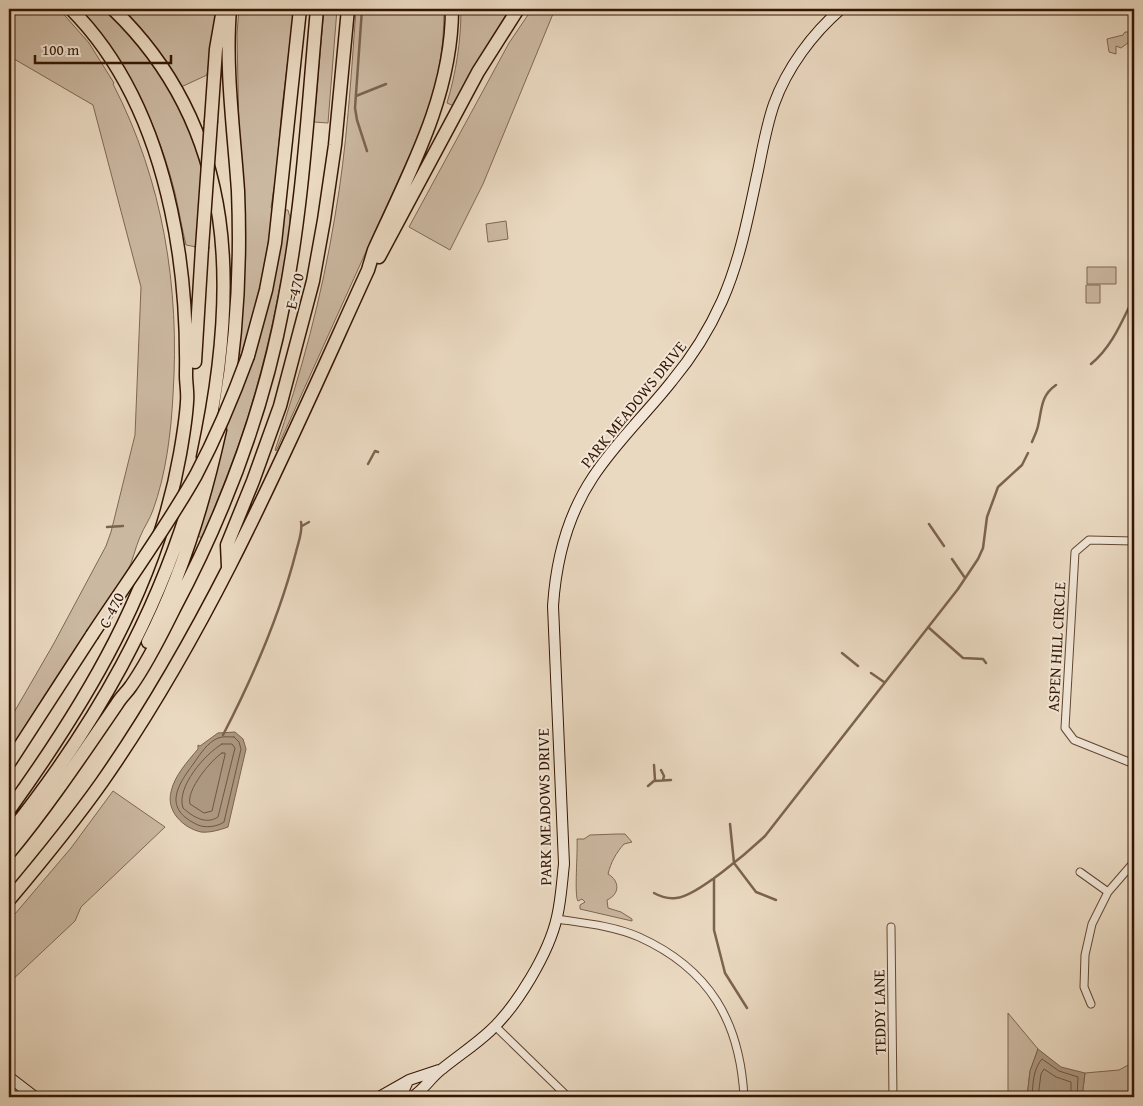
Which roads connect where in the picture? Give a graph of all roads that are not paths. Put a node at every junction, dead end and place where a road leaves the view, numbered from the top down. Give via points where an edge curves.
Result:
1 (71, 9) edge
2 (113, 9) edge
3 (223, 9) edge
4 (230, 9) edge
5 (300, 9) edge
6 (317, 9) edge
7 (348, 9) edge
8 (452, 9) edge
9 (518, 9) edge
10 (841, 9) edge
11 (368, 270) junction
12 (188, 401) junction
13 (1134, 541) edge
14 (228, 570) junction
15 (118, 702) junction
16 (9, 763) edge
17 (1134, 764) edge
18 (9, 810) edge
19 (9, 834) edge
20 (9, 853) edge
21 (1134, 862) edge
22 (1080, 872) dead end
23 (1108, 892) junction
24 (9, 900) edge
25 (557, 919) junction
26 (891, 927) dead end
27 (1091, 1004) dead end
28 (495, 1026) junction
29 (440, 1070) junction
30 (9, 1078) edge
31 (408, 1080) junction
32 (35, 1097) edge
33 (379, 1097) edge
34 (394, 1097) edge
35 (412, 1097) edge
36 (568, 1097) edge
37 (744, 1097) edge
38 (893, 1097) edge

1 - 12 highway via 99,42 126,83 160,166 172,211 182,273
2 - 19 highway via 148,47 176,89 206,156 216,197 223,253 223,304 217,372 206,440 191,500 149,612 95,714
3 - 12 highway, bridge via 215,56 193,383
4 - 15 highway via 229,53 239,255 235,334 226,400 209,483 190,540 161,614
5 - 16 highway, bridge via 275,243 253,341 228,406 192,480
6 - 15 highway via 295,240 282,314 263,390 240,462 202,553 148,658
7 - 14 highway, E-470 via 335,145 313,281 280,406 227,545
8 - 11 highway via 448,59 438,104
9 - 11 highway via 481,67 380,255
10 - 25 main road, PARK MEADOWS DRIVE via 807,46 774,104 737,264 705,335 672,382 591,479 562,546 555,574 553,606 564,849
11 - 14 highway
12 - 18 highway, C-470 via 173,488 140,588 86,694
13 - 17 street, ASPEN HILL CIRCLE via 1089,540 1075,552 1066,728 1074,740
14 - 24 highway via 126,746 84,807
15 - 20 highway via 68,776
21 - 23 street
22 - 23 street
23 - 27 street via 1092,924 1084,955 1084,988
25 - 28 main road, PARK MEADOWS DRIVE via 530,978
25 - 37 street via 640,937 693,972 712,994 729,1022 740,1057
26 - 38 street, TEDDY LANE
28 - 29 main road, PARK MEADOWS DRIVE
28 - 36 street
29 - 31 main road, PARK MEADOWS DRIVE
29 - 35 main road, PARK MEADOWS DRIVE
30 - 32 main road
31 - 33 main road, PARK MEADOWS DRIVE
31 - 34 main road via 403,1092

